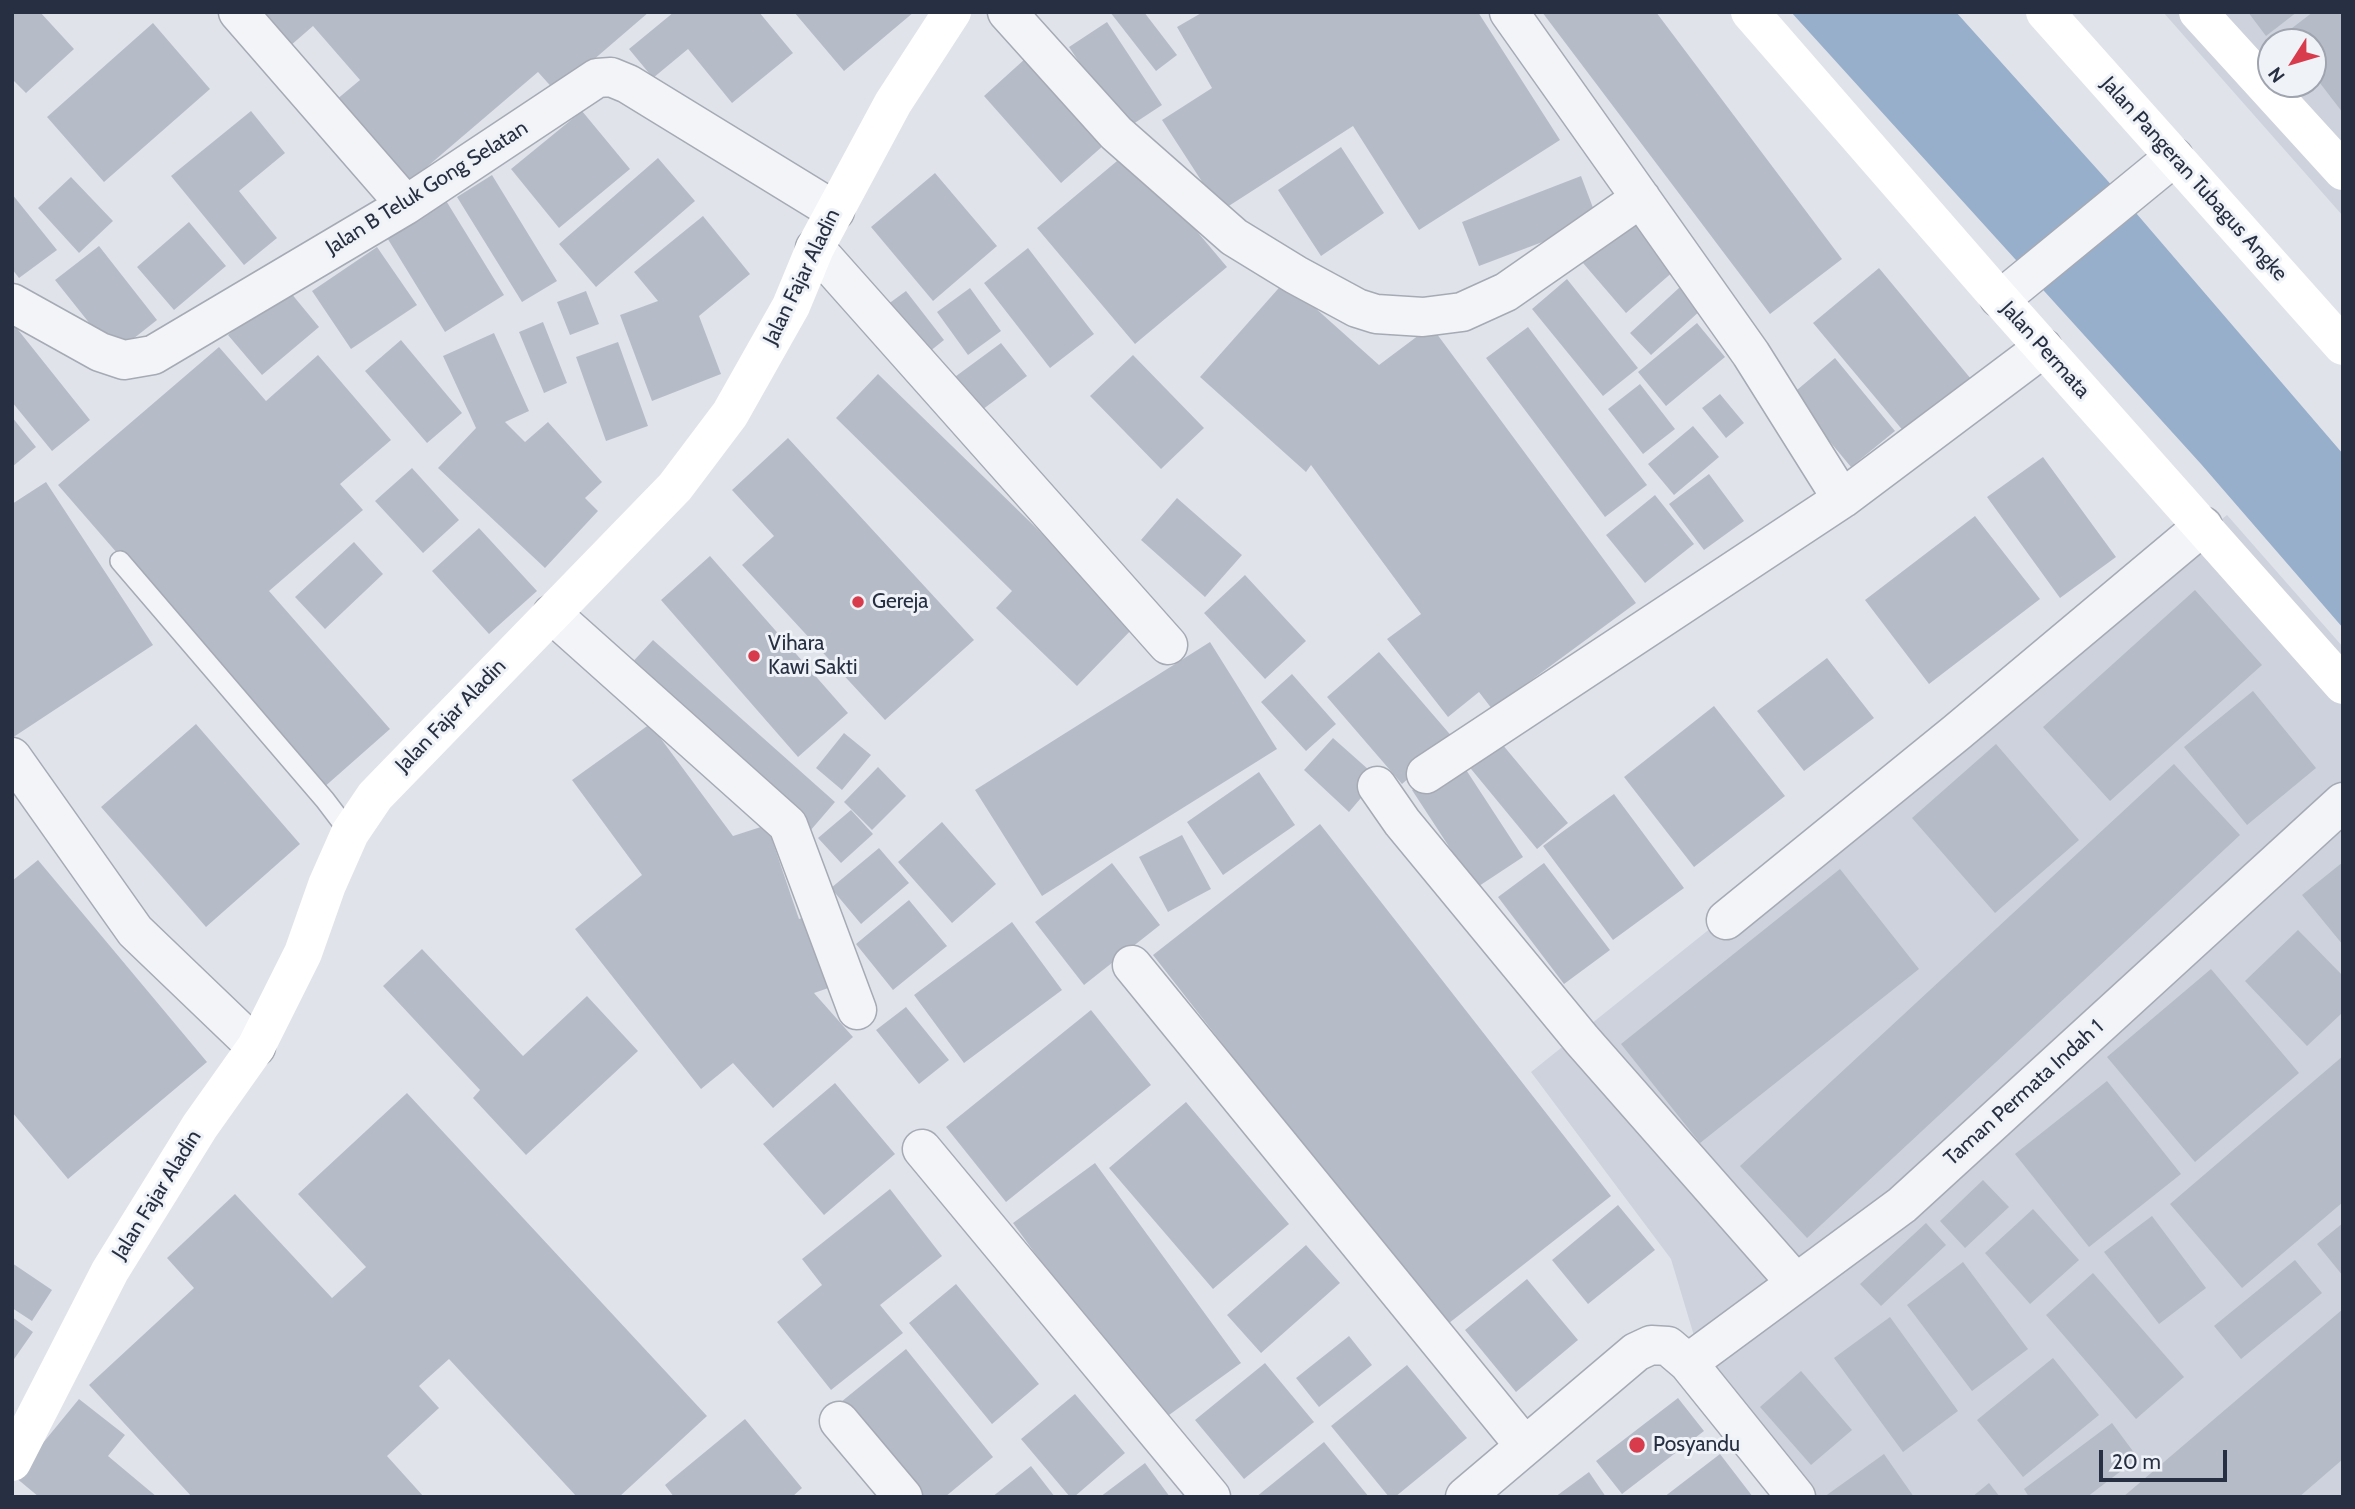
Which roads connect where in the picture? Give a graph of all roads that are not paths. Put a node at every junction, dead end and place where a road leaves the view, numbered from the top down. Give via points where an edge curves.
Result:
1 (238, 12) edge
2 (952, 12) edge
3 (1007, 12) edge
4 (1509, 12) edge
5 (1750, 12) edge
6 (2045, 12) edge
7 (2198, 12) edge
8 (2165, 165) junction
9 (2343, 171) edge
10 (1641, 198) junction
11 (406, 205) junction
12 (835, 211) junction
13 (815, 248) junction
14 (2006, 294) junction
15 (12, 303) edge
16 (2343, 346) edge
17 (2043, 348) junction
18 (1842, 499) junction
19 (2203, 526) junction
20 (120, 561) dead end
21 (552, 614) junction
22 (1168, 645) dead end
23 (2343, 685) edge
24 (12, 757) edge
25 (1426, 774) dead end
26 (1377, 786) dead end
27 (2343, 802) edge
28 (350, 833) junction
29 (102, 845) dead end
30 (1726, 920) dead end
31 (1132, 965) dead end
32 (858, 1010) dead end
33 (260, 1039) junction
34 (922, 1149) dead end
35 (1796, 1283) junction
36 (1688, 1363) junction
37 (839, 1421) dead end
38 (1524, 1445) junction
39 (16, 1446) edge
40 (904, 1497) edge
41 (1211, 1497) edge
42 (1465, 1497) edge
43 (1796, 1497) edge

1 - 11 street
2 - 12 street, Jalan Fajar Aladin via 893,103
3 - 10 street via 1116,133 1234,237 1296,275 1376,314 1423,317 1462,312 1506,292
4 - 10 street
5 - 14 street, Jalan Permata
6 - 8 street, Jalan Pangeran Tubagus Angke
7 - 9 street
8 - 14 street
8 - 16 street, Jalan Pangeran Tubagus Angke
10 - 18 street via 1751,354
11 - 12 street, Jalan B Teluk Gong Selatan via 597,78 611,77
11 - 15 street, Jalan B Teluk Gong Selatan via 153,355 124,360 100,352
12 - 13 street, Jalan Fajar Aladin
13 - 21 street, Jalan Fajar Aladin via 791,306 730,414 675,486
13 - 22 street
14 - 17 street, Jalan Permata
17 - 18 street
17 - 19 street, Jalan Permata
18 - 25 street
19 - 23 street, Jalan Permata
19 - 30 street
20 - 28 lane
21 - 28 street, Jalan Fajar Aladin via 375,796
21 - 32 street via 789,825
24 - 33 street via 135,932
26 - 35 street via 1582,1040
27 - 35 street, Taman Permata Indah 1 via 1902,1205
28 - 33 street, Jalan Fajar Aladin via 303,953
29 - 33 street
31 - 38 street
33 - 39 street, Jalan Fajar Aladin via 110,1270
34 - 41 street
35 - 36 street, Taman Permata Indah 1
36 - 38 street via 1668,1346 1651,1345 1636,1352
36 - 43 street
37 - 40 street
38 - 42 street

